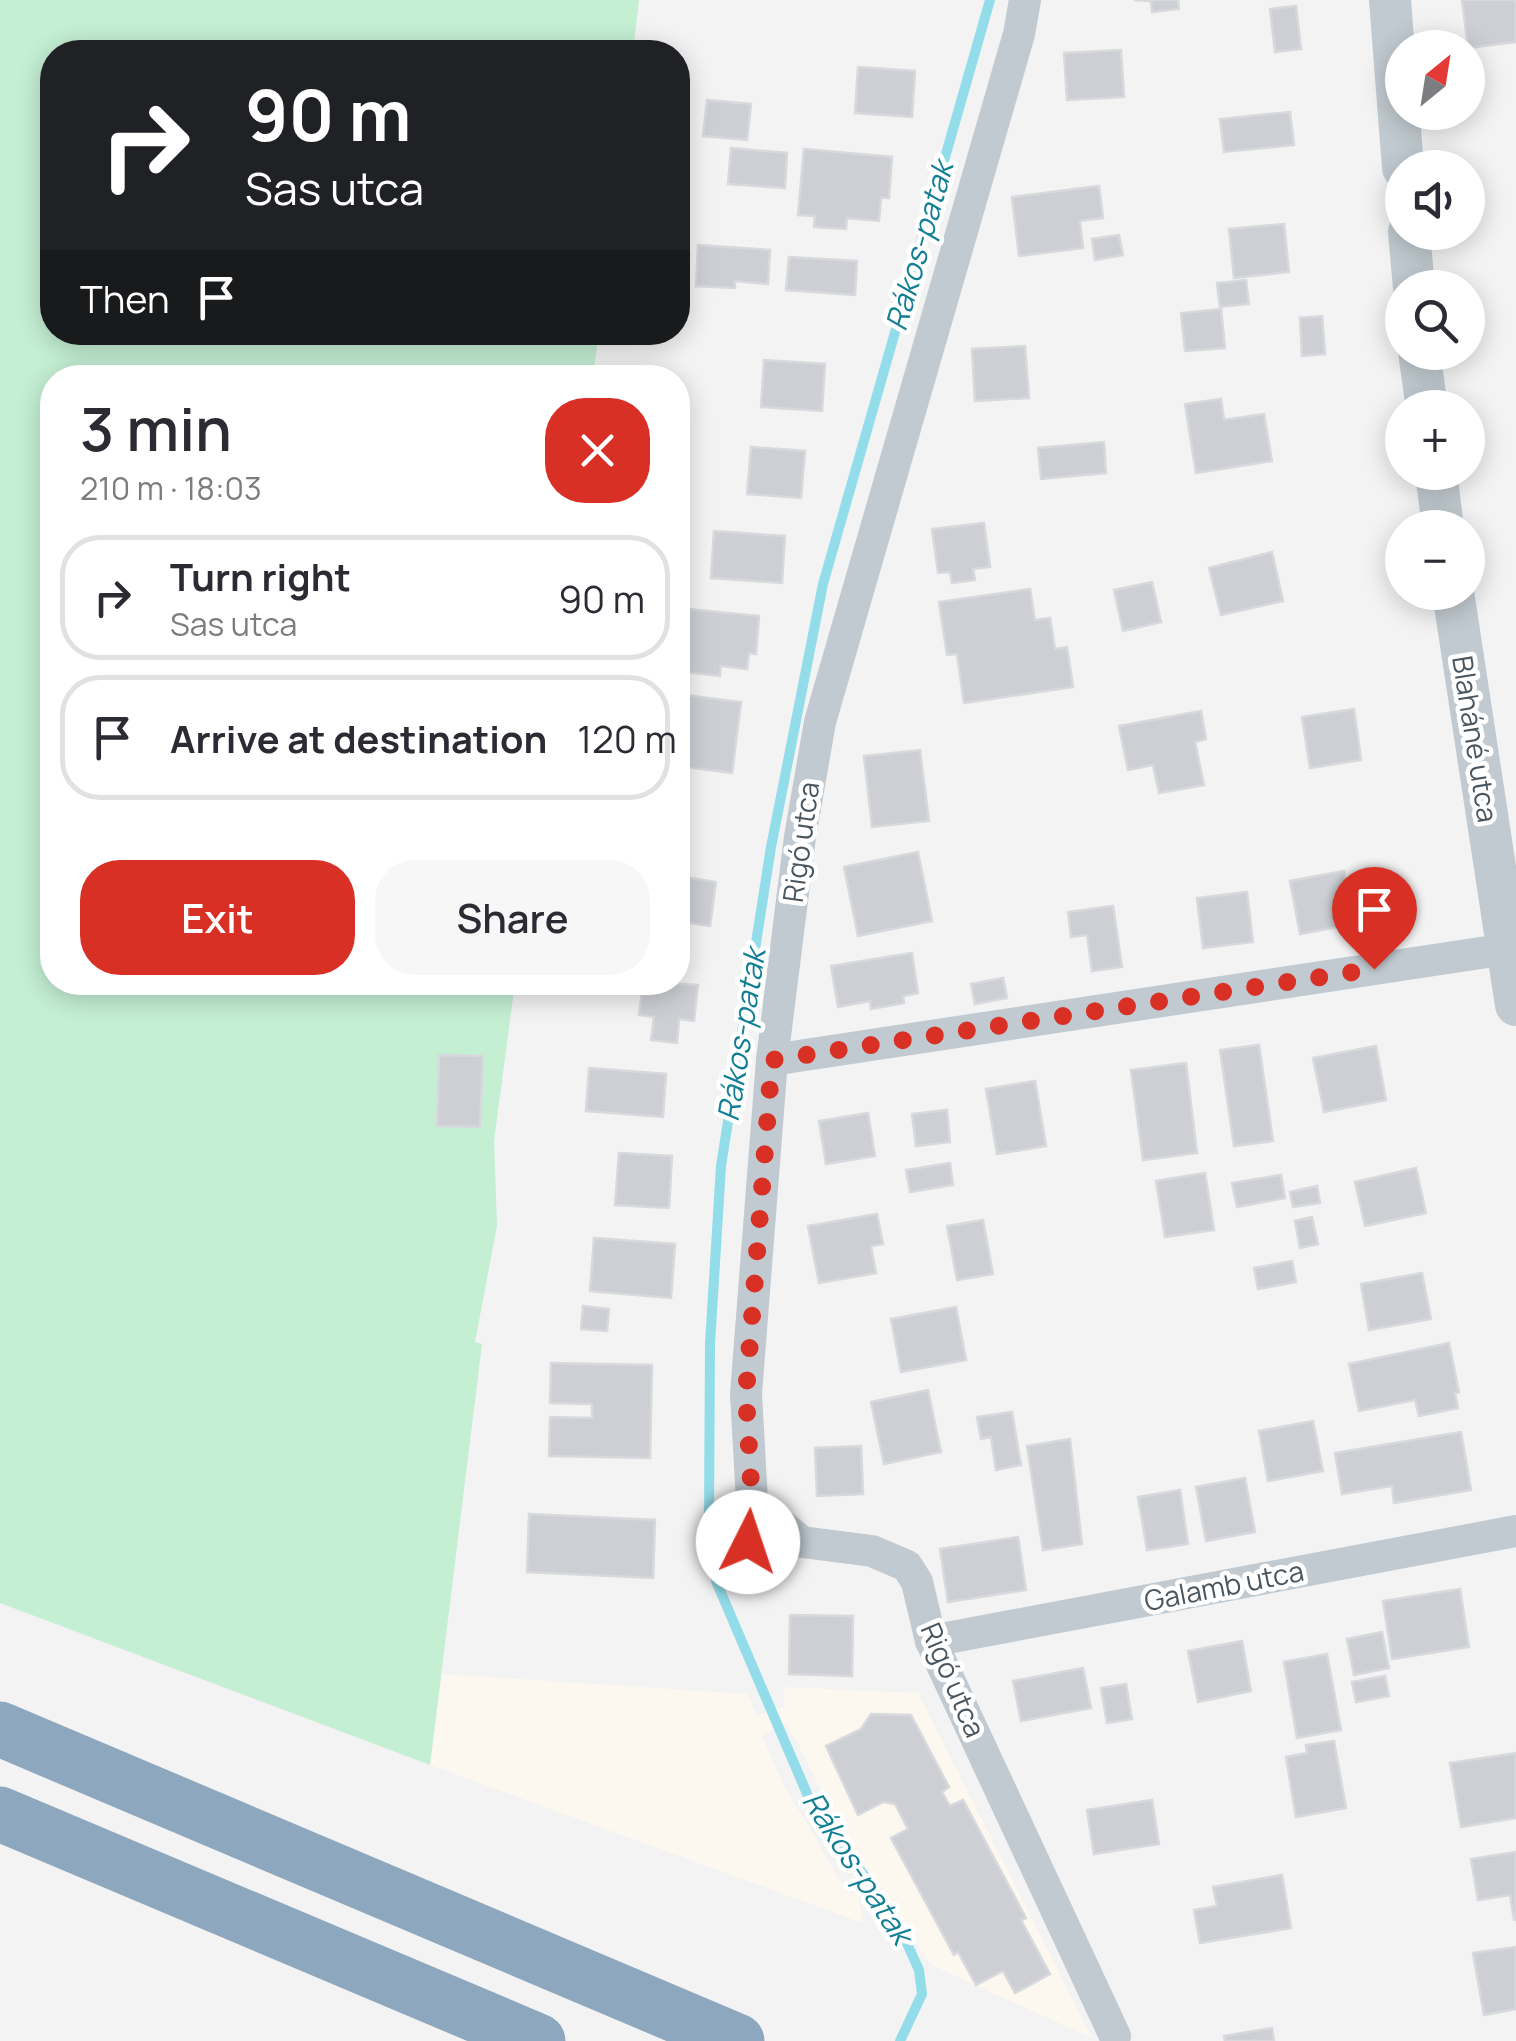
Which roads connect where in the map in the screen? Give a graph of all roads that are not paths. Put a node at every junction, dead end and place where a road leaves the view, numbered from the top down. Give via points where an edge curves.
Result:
1 (1025, 0) edge
2 (1390, 0) edge
3 (1402, 150) edge
4 (1455, 610) edge
5 (1507, 948) junction
6 (1516, 1005) edge
7 (772, 1060) junction
8 (1516, 1531) edge
9 (931, 1641) junction
10 (0, 1730) edge
11 (0, 1814) edge
12 (1116, 2036) dead end
13 (538, 2041) edge
14 (737, 2041) edge

1 - 7 street, Rigó utca via 820,722
2 - 3 street
4 - 5 street, Blaháné utca
5 - 6 street, Blaháné utca
5 - 7 street
7 - 9 street, Rigó utca via 746,1394 752,1501 802,1542 872,1551 907,1566
8 - 9 street, Galamb utca
9 - 12 street, Rigó utca
10 - 14 highway
11 - 13 highway

